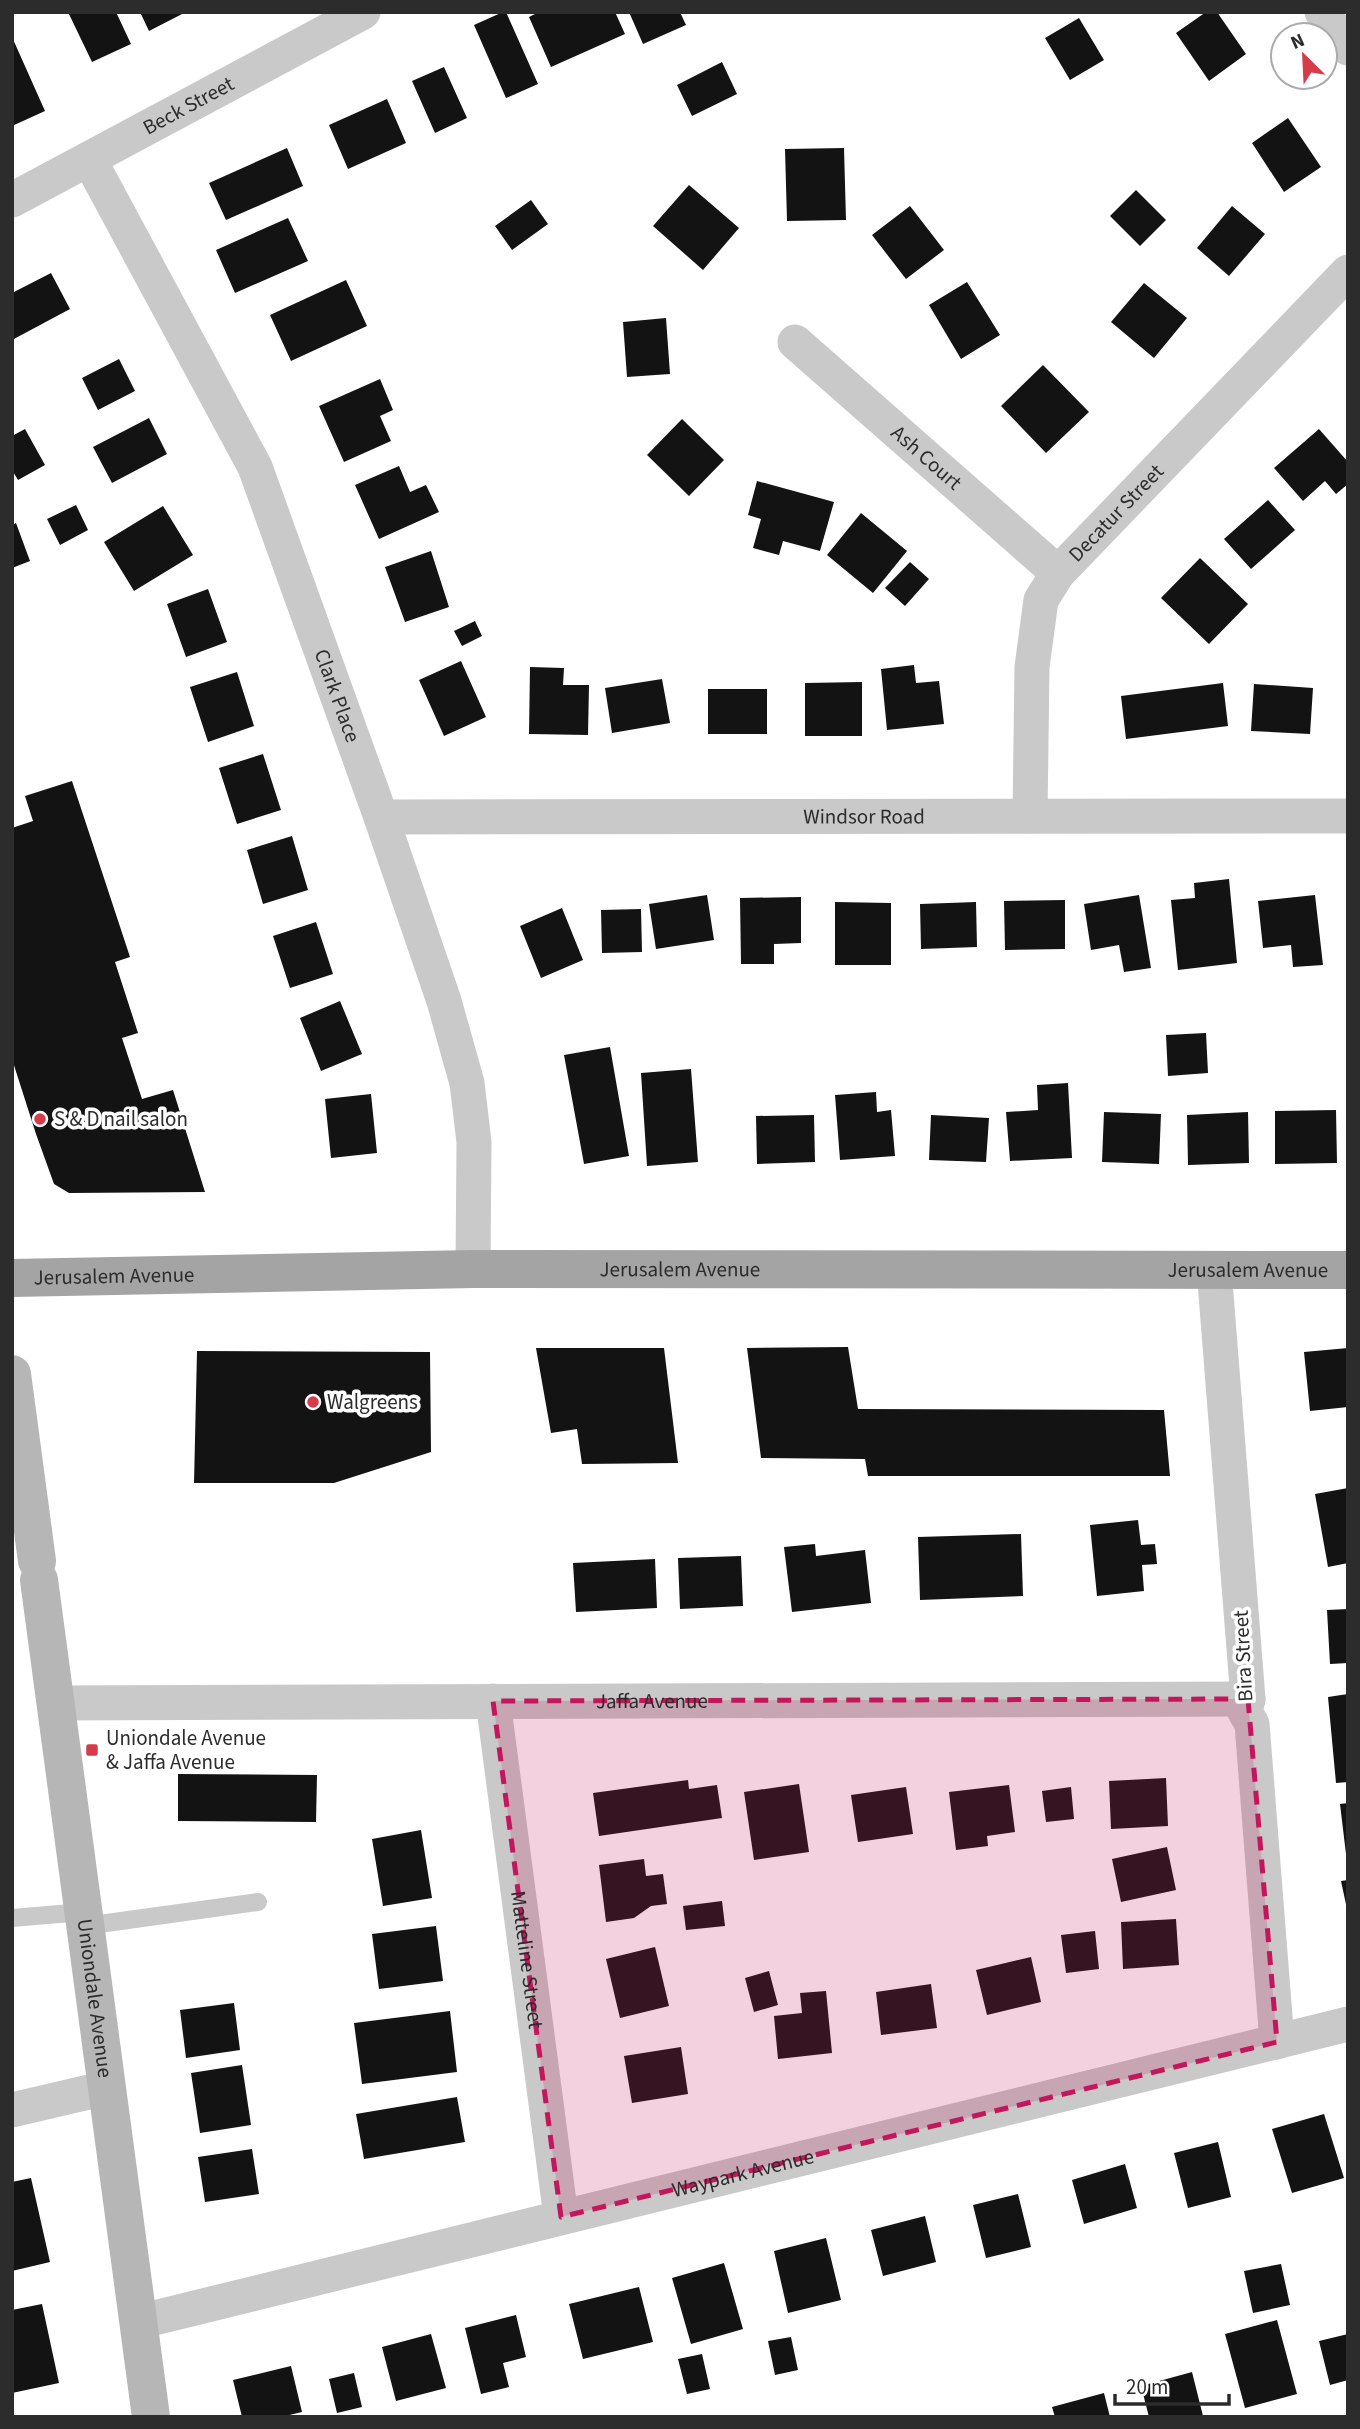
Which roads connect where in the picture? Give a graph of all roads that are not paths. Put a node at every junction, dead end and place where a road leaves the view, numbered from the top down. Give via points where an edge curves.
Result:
1 (363, 12) edge
2 (1322, 12) edge
3 (1348, 48) edge
4 (89, 159) junction
5 (12, 200) edge
6 (1348, 272) edge
7 (794, 342) dead end
8 (1058, 573) junction
9 (1030, 816) junction
10 (1348, 816) edge
11 (381, 817) junction
12 (473, 1269) junction
13 (1214, 1269) junction
14 (1348, 1270) edge
15 (12, 1278) edge
16 (12, 1374) edge
17 (1248, 1699) junction
18 (493, 1701) junction
19 (55, 1703) junction
20 (258, 1902) dead end
21 (12, 1918) edge
22 (84, 1919) junction
23 (1348, 2024) edge
24 (1277, 2042) junction
25 (106, 2088) junction
26 (12, 2110) edge
27 (561, 2217) junction
28 (138, 2322) junction
29 (151, 2417) edge

1 - 4 street, Beck Street
2 - 3 street
4 - 5 street, Beck Street
4 - 11 street, Clark Place via 255,467
6 - 8 street, Decatur Street
7 - 8 street, Ash Court
8 - 9 street, Decatur Street via 1041,600 1032,667
9 - 10 street, Windsor Road
9 - 11 street, Windsor Road
11 - 12 street, Clark Place via 467,1083 474,1142
12 - 13 main road, Jerusalem Avenue
12 - 15 main road, Jerusalem Avenue
13 - 14 main road, Jerusalem Avenue
13 - 17 street, Bira Street
16 - 19 main road, Uniondale Avenue
17 - 18 street, Jaffa Avenue
17 - 24 street, Bira Street via 1245,1712 1252,1724
18 - 19 street, Jaffa Avenue
18 - 27 street, Matteline Street
19 - 22 main road, Uniondale Avenue
20 - 22 lane
21 - 22 lane
22 - 25 main road, Uniondale Avenue
23 - 24 street, Waypark Avenue
24 - 27 street, Waypark Avenue
25 - 26 street
25 - 28 main road, Uniondale Avenue
27 - 28 street, Waypark Avenue
28 - 29 main road, Uniondale Avenue

